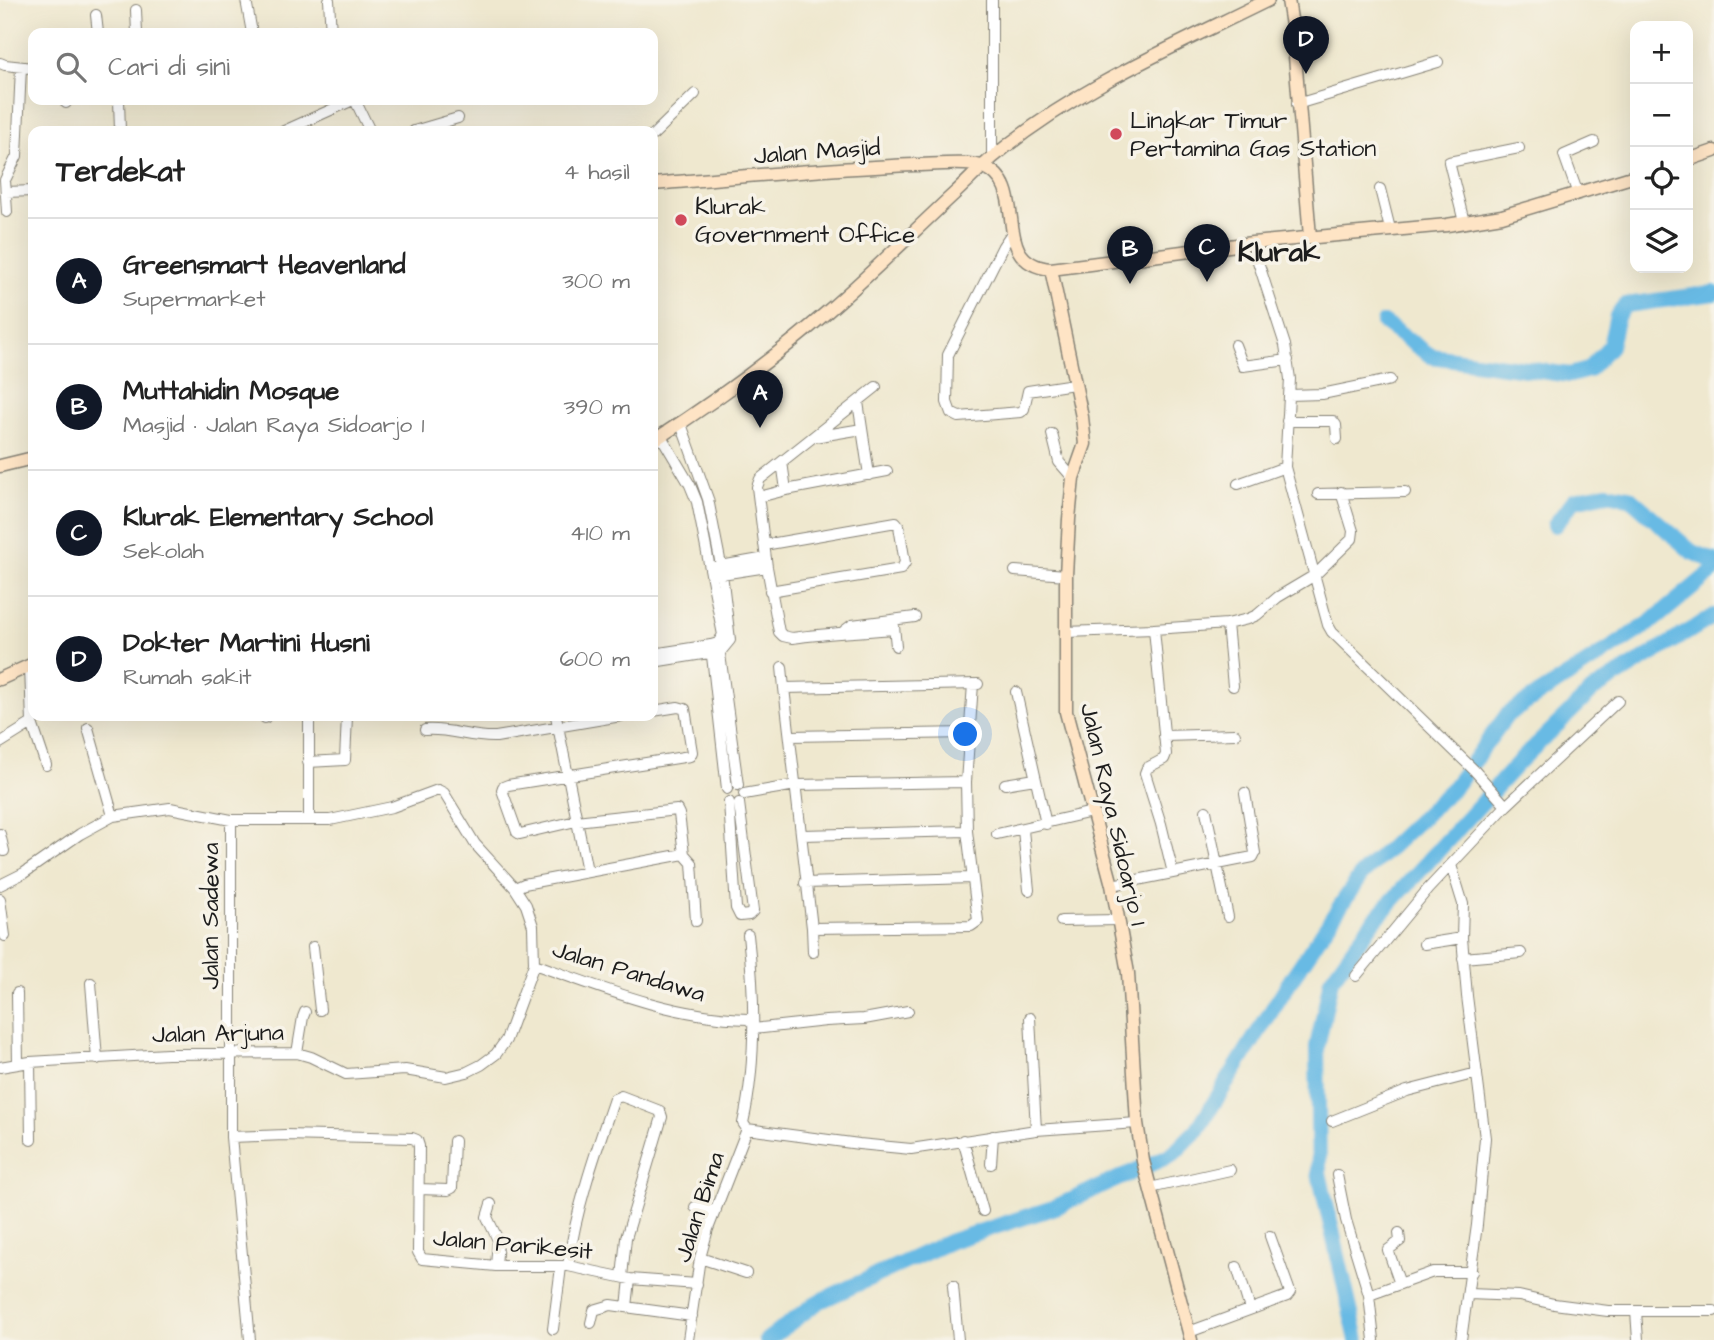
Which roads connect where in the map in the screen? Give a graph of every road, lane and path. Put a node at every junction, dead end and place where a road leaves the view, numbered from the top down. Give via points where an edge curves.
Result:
1 (246, 0) edge
2 (328, 0) edge
3 (992, 0) edge
4 (1268, 0) edge
5 (1288, 0) edge
6 (136, 10) dead end
7 (96, 15) dead end
8 (97, 28) edge
9 (137, 28) edge
10 (250, 28) edge
11 (331, 28) edge
12 (1438, 62) dead end
13 (0, 63) edge
14 (21, 67) junction
15 (28, 68) edge
16 (695, 94) dead end
17 (1297, 104) junction
18 (119, 105) edge
19 (343, 105) edge
20 (357, 105) edge
21 (458, 118) dead end
22 (120, 126) edge
23 (295, 126) edge
24 (368, 126) edge
25 (431, 126) edge
26 (658, 130) edge
27 (1594, 142) dead end
28 (1519, 148) dead end
29 (1714, 151) edge
30 (1693, 158) edge
31 (988, 162) junction
32 (1630, 178) edge
33 (658, 184) edge
34 (1380, 189) dead end
35 (28, 191) edge
36 (6, 192) junction
37 (1578, 194) junction
38 (7, 212) dead end
39 (1464, 222) junction
40 (1390, 229) junction
41 (1012, 233) junction
42 (1310, 237) junction
43 (1252, 243) junction
44 (1051, 269) junction
45 (1235, 345) dead end
46 (1288, 360) junction
47 (1390, 380) dead end
48 (1074, 384) junction
49 (876, 387) dead end
50 (1289, 395) junction
51 (858, 402) junction
52 (1287, 421) junction
53 (681, 424) junction
54 (862, 429) junction
55 (1052, 434) dead end
56 (658, 437) edge
57 (814, 437) junction
58 (658, 439) edge
59 (1337, 439) dead end
60 (28, 459) edge
61 (697, 462) junction
62 (782, 462) junction
63 (0, 466) edge
64 (1285, 467) junction
65 (681, 470) junction
66 (887, 471) dead end
67 (869, 475) junction
68 (1073, 478) junction
69 (702, 480) junction
70 (1238, 484) dead end
71 (690, 485) junction
72 (786, 490) junction
73 (1341, 492) junction
74 (1405, 492) dead end
75 (1318, 494) dead end
76 (759, 497) junction
77 (703, 500) junction
78 (764, 545) junction
79 (767, 563) junction
80 (716, 570) junction
81 (1015, 572) dead end
82 (1066, 575) junction
83 (1315, 576) junction
84 (770, 591) junction
85 (915, 617) dead end
86 (1227, 624) junction
87 (893, 625) junction
88 (1154, 629) junction
89 (1065, 632) junction
90 (897, 646) dead end
91 (716, 648) junction
92 (658, 654) edge
93 (658, 661) edge
94 (28, 667) edge
95 (782, 667) dead end
96 (0, 679) edge
97 (1233, 686) dead end
98 (784, 688) junction
99 (1016, 692) dead end
100 (1618, 701) dead end
101 (658, 710) edge
102 (309, 721) edge
103 (347, 721) edge
104 (577, 721) edge
105 (32, 723) joint
106 (560, 723) edge
107 (88, 729) dead end
108 (425, 730) dead end
109 (969, 733) junction
110 (1235, 734) dead end
111 (790, 736) junction
112 (1164, 736) junction
113 (0, 743) edge
114 (308, 762) junction
115 (46, 765) dead end
116 (568, 774) junction
117 (1035, 779) junction
118 (966, 782) junction
119 (1005, 784) dead end
120 (796, 785) junction
121 (1245, 793) dead end
122 (737, 796) junction
123 (1504, 803) junction
124 (1206, 811) dead end
125 (1092, 812) junction
126 (113, 816) junction
127 (309, 818) junction
128 (231, 820) junction
129 (576, 821) junction
130 (1046, 824) junction
131 (1023, 830) junction
132 (967, 831) junction
133 (0, 834) edge
134 (997, 834) dead end
135 (802, 835) junction
136 (4, 851) dead end
137 (684, 854) junction
138 (1217, 864) junction
139 (1451, 865) junction
140 (587, 871) junction
141 (1173, 873) junction
142 (972, 878) junction
143 (805, 883) junction
144 (0, 885) edge
145 (1112, 885) junction
146 (515, 888) junction
147 (750, 890) junction
148 (1029, 890) dead end
149 (735, 891) junction
150 (0, 899) edge
151 (1228, 917) dead end
152 (1119, 920) junction
153 (696, 921) dead end
154 (1061, 921) dead end
155 (812, 928) junction
156 (748, 935) dead end
157 (5, 936) dead end
158 (1462, 938) junction
159 (1424, 944) dead end
160 (313, 947) dead end
161 (813, 952) dead end
162 (1521, 953) dead end
163 (1463, 958) junction
164 (534, 964) junction
165 (1356, 976) dead end
166 (91, 983) dead end
167 (17, 993) dead end
168 (320, 1010) dead end
169 (908, 1011) dead end
170 (305, 1012) dead end
171 (1030, 1018) dead end
172 (753, 1026) junction
173 (297, 1053) junction
174 (233, 1054) junction
175 (97, 1059) junction
176 (30, 1062) junction
177 (18, 1064) junction
178 (0, 1067) edge
179 (1477, 1073) junction
180 (1332, 1121) dead end
181 (1137, 1123) junction
182 (747, 1129) junction
183 (1036, 1130) junction
184 (993, 1136) junction
185 (231, 1137) junction
186 (31, 1140) dead end
187 (963, 1140) junction
188 (454, 1141) dead end
189 (991, 1164) dead end
190 (1230, 1170) dead end
191 (1337, 1175) dead end
192 (1148, 1182) junction
193 (418, 1189) junction
194 (491, 1204) dead end
195 (695, 1207) dead end
196 (716, 1210) junction
197 (983, 1211) dead end
198 (1399, 1233) dead end
199 (1270, 1236) dead end
200 (700, 1258) junction
201 (496, 1266) junction
202 (564, 1266) junction
203 (1237, 1267) dead end
204 (1472, 1272) junction
205 (746, 1273) dead end
206 (626, 1278) junction
207 (697, 1284) junction
208 (1400, 1284) junction
209 (953, 1286) dead end
210 (1469, 1294) junction
211 (1369, 1295) junction
212 (627, 1307) junction
213 (1251, 1309) junction
214 (1636, 1311) junction
215 (1714, 1311) edge
216 (692, 1316) junction
217 (591, 1323) dead end
218 (553, 1329) dead end
219 (1190, 1336) edge
220 (250, 1340) edge
221 (688, 1340) edge
222 (958, 1340) edge
223 (1374, 1340) edge
224 (1461, 1340) edge
225 (1638, 1340) edge

1 - 10 street
2 - 11 street
3 - 31 street
4 - 31 street via 1073,99
5 - 17 street
6 - 9 street
7 - 8 street
12 - 17 street
13 - 14 street
14 - 15 street
14 - 36 street via 17,156 7,175
16 - 26 street
17 - 42 street
18 - 22 street
19 - 23 street
20 - 24 street
21 - 25 street
27 - 37 street via 1564,155
28 - 39 street via 1448,162
29 - 30 street
31 - 33 street, Jalan Masjid
31 - 41 street via 1006,192
31 - 53 street via 828,311
32 - 37 street
34 - 40 street
35 - 36 street
36 - 38 street
37 - 39 street
39 - 40 street
40 - 42 street
41 - 44 street via 1024,259
41 - 48 street via 948,355 950,410 959,417 1021,412 1028,391
42 - 43 street
43 - 44 street
43 - 46 street
44 - 48 street, Jalan Raya Sidoarjo 1
45 - 46 street via 1243,366
46 - 50 street
47 - 50 street
48 - 68 street, Jalan Raya Sidoarjo 1 via 1085,443
49 - 51 street
50 - 52 street
51 - 54 street
51 - 57 street
52 - 59 street via 1333,421
52 - 64 street
53 - 56 street
53 - 61 street
54 - 57 street
54 - 67 street
55 - 68 street via 1059,463
57 - 62 street
58 - 65 street
60 - 63 street
61 - 65 street
61 - 69 street
62 - 72 street
62 - 76 street via 758,483
64 - 70 street
64 - 83 street
65 - 71 street
66 - 67 street
67 - 72 street
68 - 82 street, Jalan Raya Sidoarjo 1
69 - 71 street
69 - 77 street
71 - 77 street
72 - 76 street
73 - 74 street
73 - 75 street
73 - 83 street via 1353,537
76 - 78 street
77 - 80 street
78 - 79 street
78 - 84 street via 895,522 905,563 901,569
79 - 80 street
79 - 84 street
80 - 91 street via 731,638 728,645
81 - 82 street
82 - 89 street, Jalan Raya Sidoarjo 1
83 - 86 street via 1257,615
83 - 123 street via 1332,632
84 - 87 street via 783,636 854,633
85 - 87 street
86 - 88 street
86 - 97 street
87 - 90 street
88 - 89 street
88 - 112 street
89 - 125 street, Jalan Raya Sidoarjo 1 via 1066,712
91 - 92 street
91 - 93 street
91 - 122 street
91 - 122 street via 727,789 733,785
94 - 96 street
95 - 98 street
98 - 109 street via 975,684
98 - 111 street
99 - 117 street
100 - 123 street
101 - 116 street via 685,709 690,756
102 - 114 street
103 - 114 street via 345,760
104 - 106 street
105 - 113 street
105 - 115 street
106 - 108 street via 488,737
106 - 116 street
107 - 126 street
109 - 111 street
109 - 118 street
110 - 112 street
111 - 120 street
112 - 141 street via 1165,758 1144,773
114 - 127 street
116 - 129 street
116 - 129 street via 502,790 519,834
117 - 119 street
117 - 130 street
118 - 120 street
118 - 132 street
120 - 122 street
120 - 135 street
121 - 138 street via 1255,855
122 - 147 street
122 - 149 street
123 - 139 street
124 - 138 street
125 - 130 street
125 - 145 street, Jalan Raya Sidoarjo 1
126 - 128 street, Jalan Pandawa via 170,808
126 - 144 street, Jalan Pandawa
127 - 128 street, Jalan Pandawa
127 - 146 street, Jalan Pandawa via 361,815 441,791 480,851
128 - 174 street, Jalan Sadewa
129 - 137 street via 677,810
129 - 140 street
130 - 131 street
131 - 134 street
131 - 148 street
132 - 135 street
132 - 142 street
133 - 136 street
135 - 143 street
137 - 140 street
137 - 153 street via 692,863
138 - 141 street
138 - 151 street
139 - 158 street via 1463,904
139 - 165 street
140 - 146 street
141 - 145 street
142 - 143 street
142 - 155 street via 978,921 973,926
143 - 155 street
145 - 152 street, Jalan Raya Sidoarjo 1
146 - 164 street, Jalan Pandawa via 530,914
147 - 149 street
147 - 149 street via 753,911 742,916 737,914
150 - 157 street
152 - 154 street
152 - 181 street, Jalan Raya Sidoarjo 1 via 1132,1018
155 - 161 street
156 - 172 street
158 - 159 street
158 - 163 street
160 - 168 street
162 - 163 street
163 - 179 street
164 - 172 street, Jalan Pandawa via 653,1005 689,1014 748,1019
164 - 173 street, Jalan Arjuna via 501,1048 467,1072 446,1077 405,1070 346,1074
166 - 175 street
167 - 177 street
169 - 172 street, Jalan Pandawa via 864,1019
170 - 173 street
171 - 183 street
172 - 182 street via 743,1123
173 - 174 street, Jalan Arjuna
174 - 175 street, Jalan Arjuna
174 - 185 street, Jalan Sadewa
175 - 176 street, Jalan Arjuna
176 - 177 street, Jalan Arjuna
176 - 186 street
177 - 178 street, Jalan Arjuna
179 - 180 street via 1407,1091
179 - 204 street via 1485,1138
181 - 183 street
181 - 192 street, Jalan Raya Sidoarjo 1
182 - 187 street via 897,1148
182 - 196 street, Jalan Bima
183 - 184 street
184 - 187 street
184 - 189 street
185 - 193 street, Jalan Parikesit via 414,1138 419,1146
185 - 220 street, Jalan Sadewa
187 - 197 street
188 - 193 street via 452,1188
190 - 192 street
191 - 211 street
192 - 219 street, Jalan Raya Sidoarjo 1
193 - 201 street, Jalan Parikesit via 418,1252 422,1259
194 - 201 street via 487,1217 498,1240
195 - 196 street
196 - 200 street, Jalan Bima
198 - 208 street via 1400,1241 1388,1250
199 - 213 street via 1290,1292
200 - 205 street
200 - 207 street, Jalan Bima
201 - 202 street, Jalan Parikesit
202 - 206 street, Jalan Parikesit
202 - 206 street via 586,1182 614,1099 621,1096 662,1115 626,1238
202 - 218 street
203 - 213 street
204 - 208 street via 1436,1271
204 - 210 street
206 - 207 street, Jalan Parikesit
206 - 212 street
207 - 216 street, Jalan Bima
208 - 211 street
209 - 222 street
210 - 214 street
210 - 224 street
211 - 223 street
212 - 216 street
212 - 217 street via 596,1308
213 - 219 street
214 - 215 street
214 - 225 street
216 - 221 street, Jalan Bima

